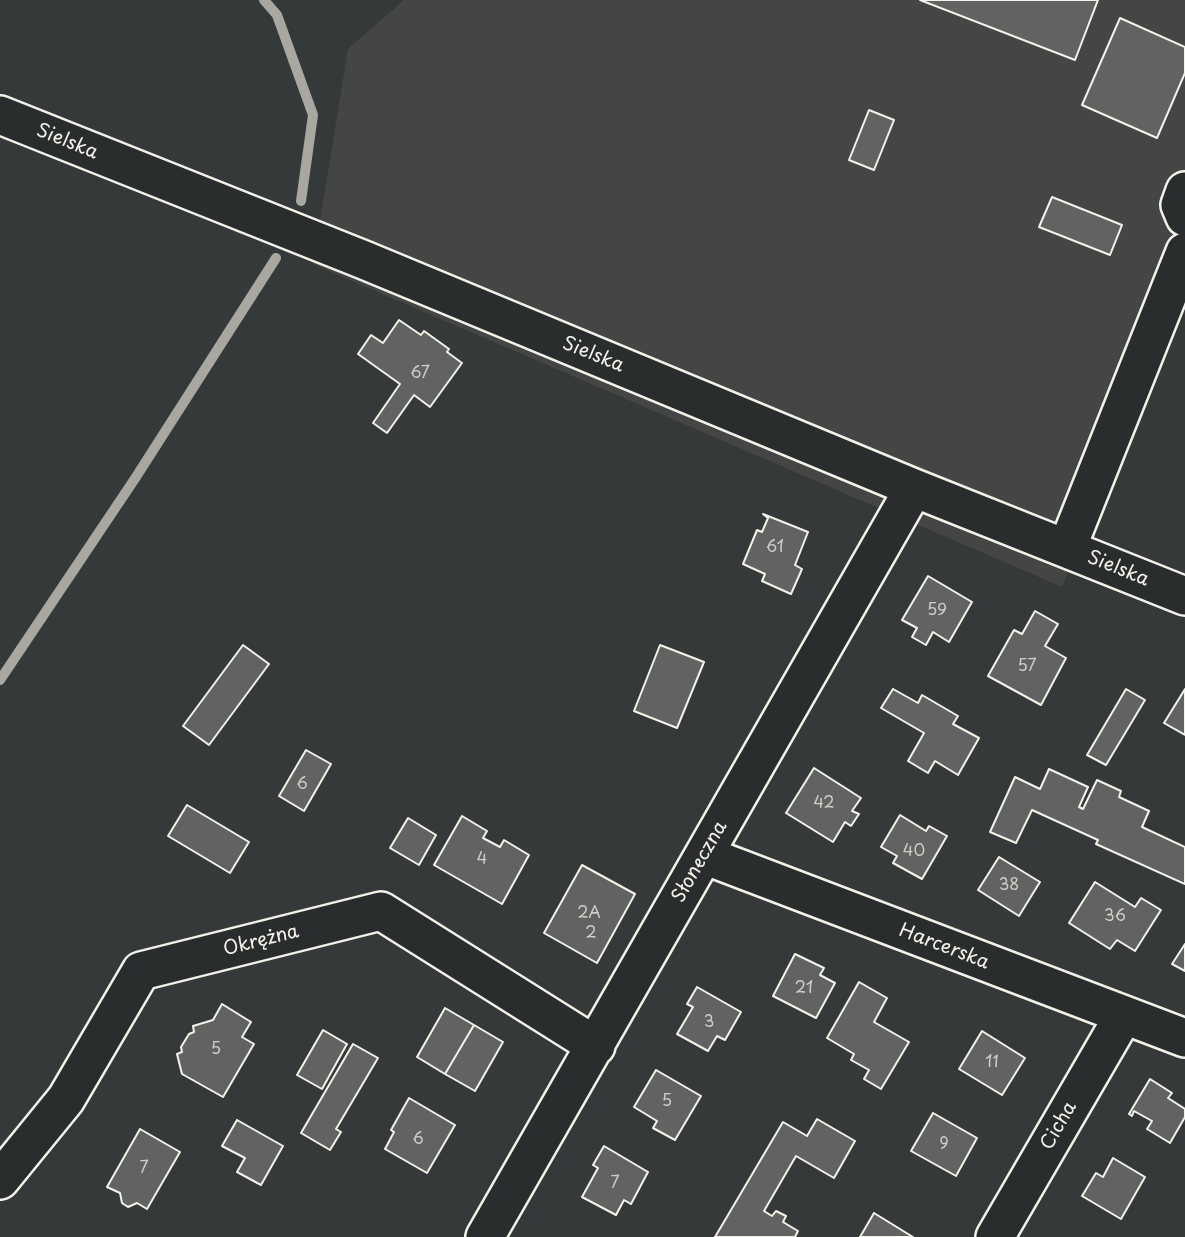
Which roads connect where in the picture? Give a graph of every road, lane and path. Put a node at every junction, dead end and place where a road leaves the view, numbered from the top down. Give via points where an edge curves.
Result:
1 (0, 115) edge
2 (1185, 191) edge
3 (1185, 217) edge
4 (1185, 252) edge
5 (914, 488) junction
6 (1067, 548) junction
7 (1185, 596) edge
8 (704, 855) junction
9 (1124, 1015) junction
10 (1185, 1038) edge
11 (596, 1046) junction
12 (0, 1180) edge
13 (485, 1237) edge
14 (995, 1237) edge

1 - 5 street, Sielska
2 - 3 street via 1180,205
4 - 6 street
5 - 6 street, Sielska
5 - 8 street, Słoneczna
6 - 7 street, Sielska
8 - 9 street, Harcerska
8 - 11 street, Słoneczna
9 - 10 street, Harcerska
9 - 14 street, Cicha
11 - 12 street, Okrężna via 381,911 141,971 66,1100
11 - 13 street, Słoneczna

